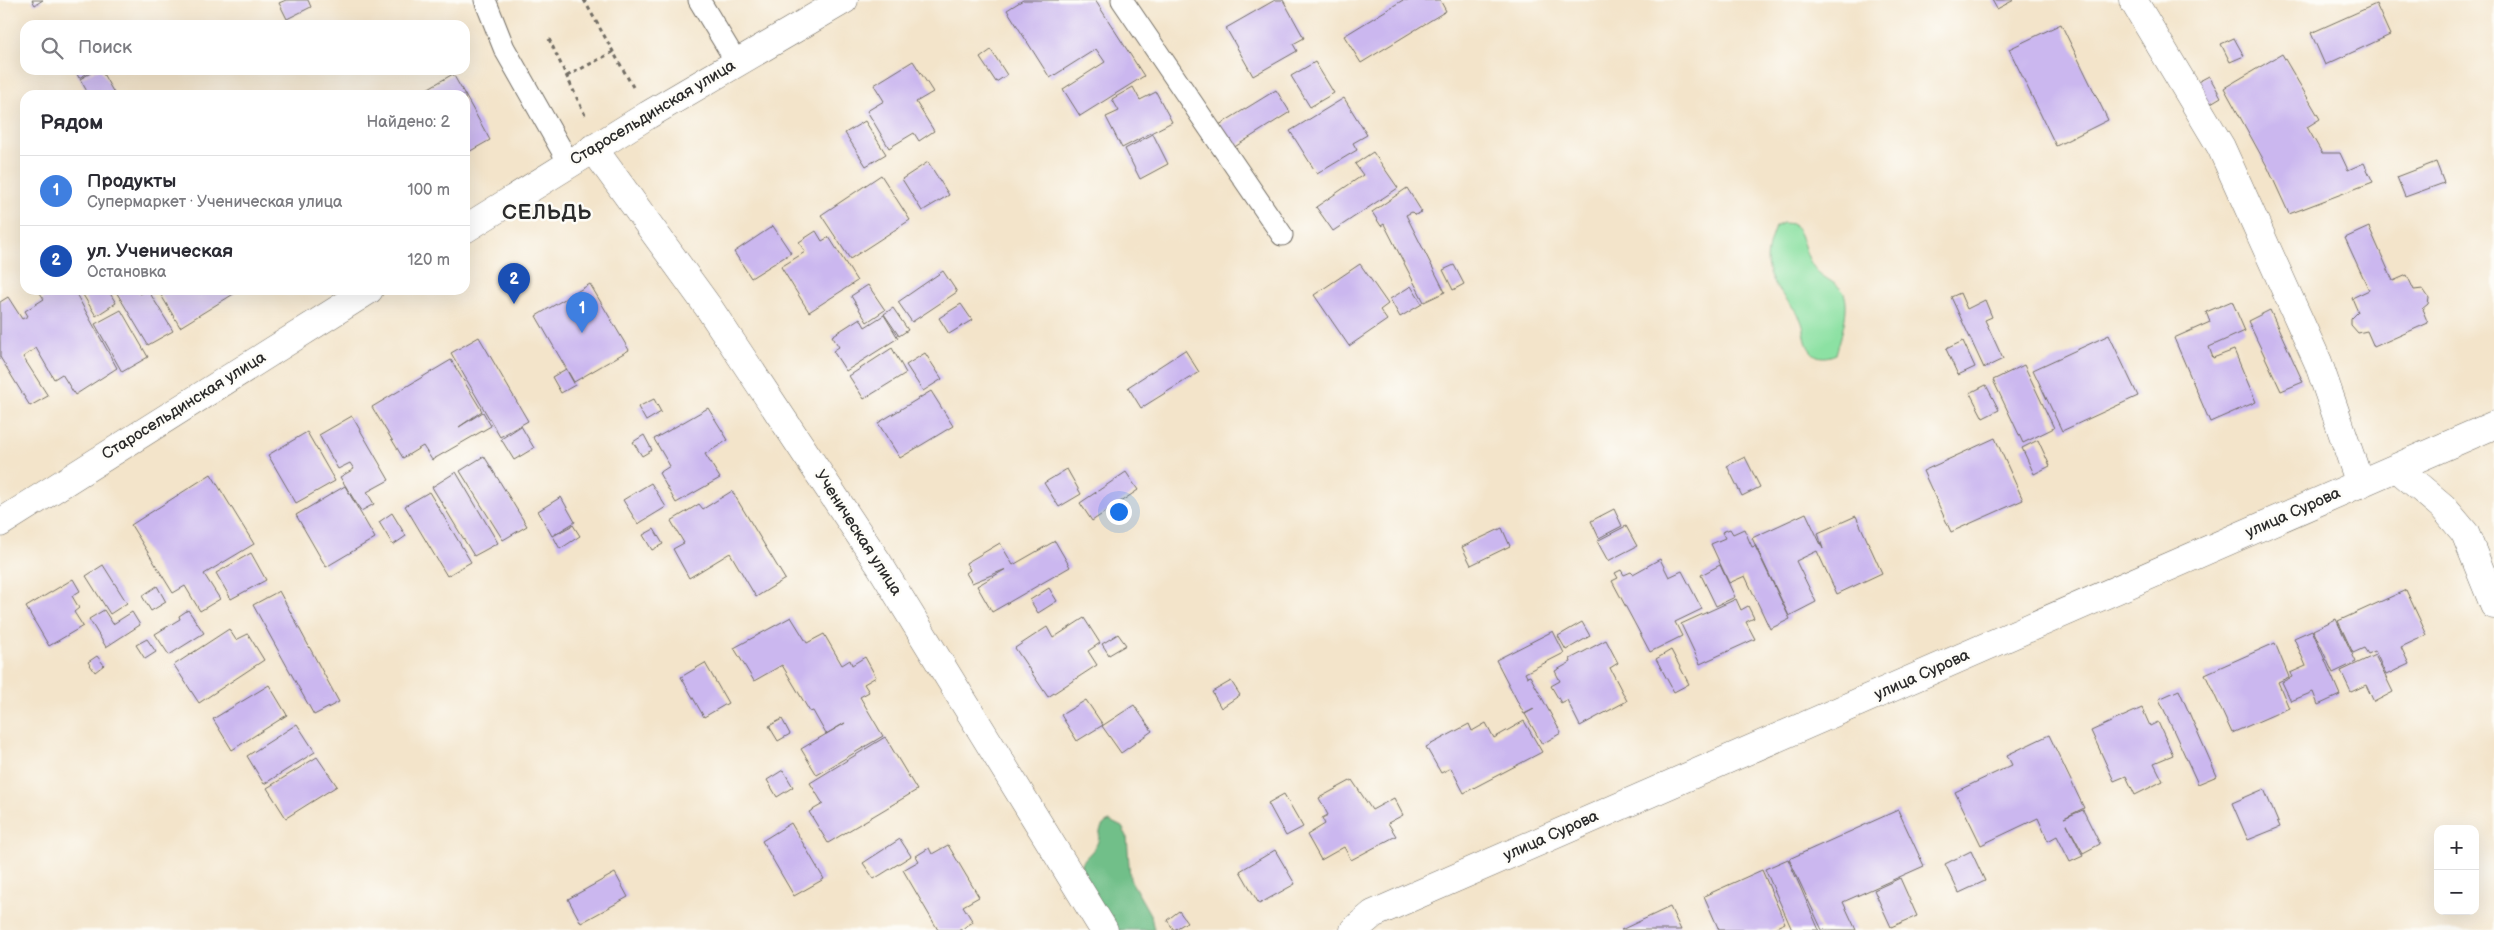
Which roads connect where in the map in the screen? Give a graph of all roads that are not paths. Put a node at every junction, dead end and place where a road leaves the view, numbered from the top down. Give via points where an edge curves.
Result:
1 (485, 0) edge
2 (699, 0) edge
3 (844, 0) edge
4 (1122, 0) edge
5 (2133, 0) edge
6 (737, 63) junction
7 (596, 146) junction
8 (569, 163) junction
9 (470, 226) edge
10 (1282, 235) dead end
11 (361, 295) edge
12 (2494, 425) edge
13 (2397, 468) junction
14 (2360, 484) junction
15 (0, 523) edge
16 (2494, 606) edge
17 (1104, 930) edge
18 (1354, 930) edge

1 - 8 lane via 504,48
2 - 6 lane
3 - 6 street, Старосельдинская улица
4 - 10 lane
5 - 14 street via 2220,147 2318,362
6 - 7 street, Старосельдинская улица
7 - 8 street, Старосельдинская улица
7 - 17 street, Ученическая улица via 709,308 879,564
8 - 9 street, Старосельдинская улица
11 - 15 street, Старосельдинская улица
12 - 13 street, улица Сурова
13 - 14 street, улица Сурова
13 - 16 street via 2443,507 2465,534
14 - 18 street, улица Сурова via 1373,914

